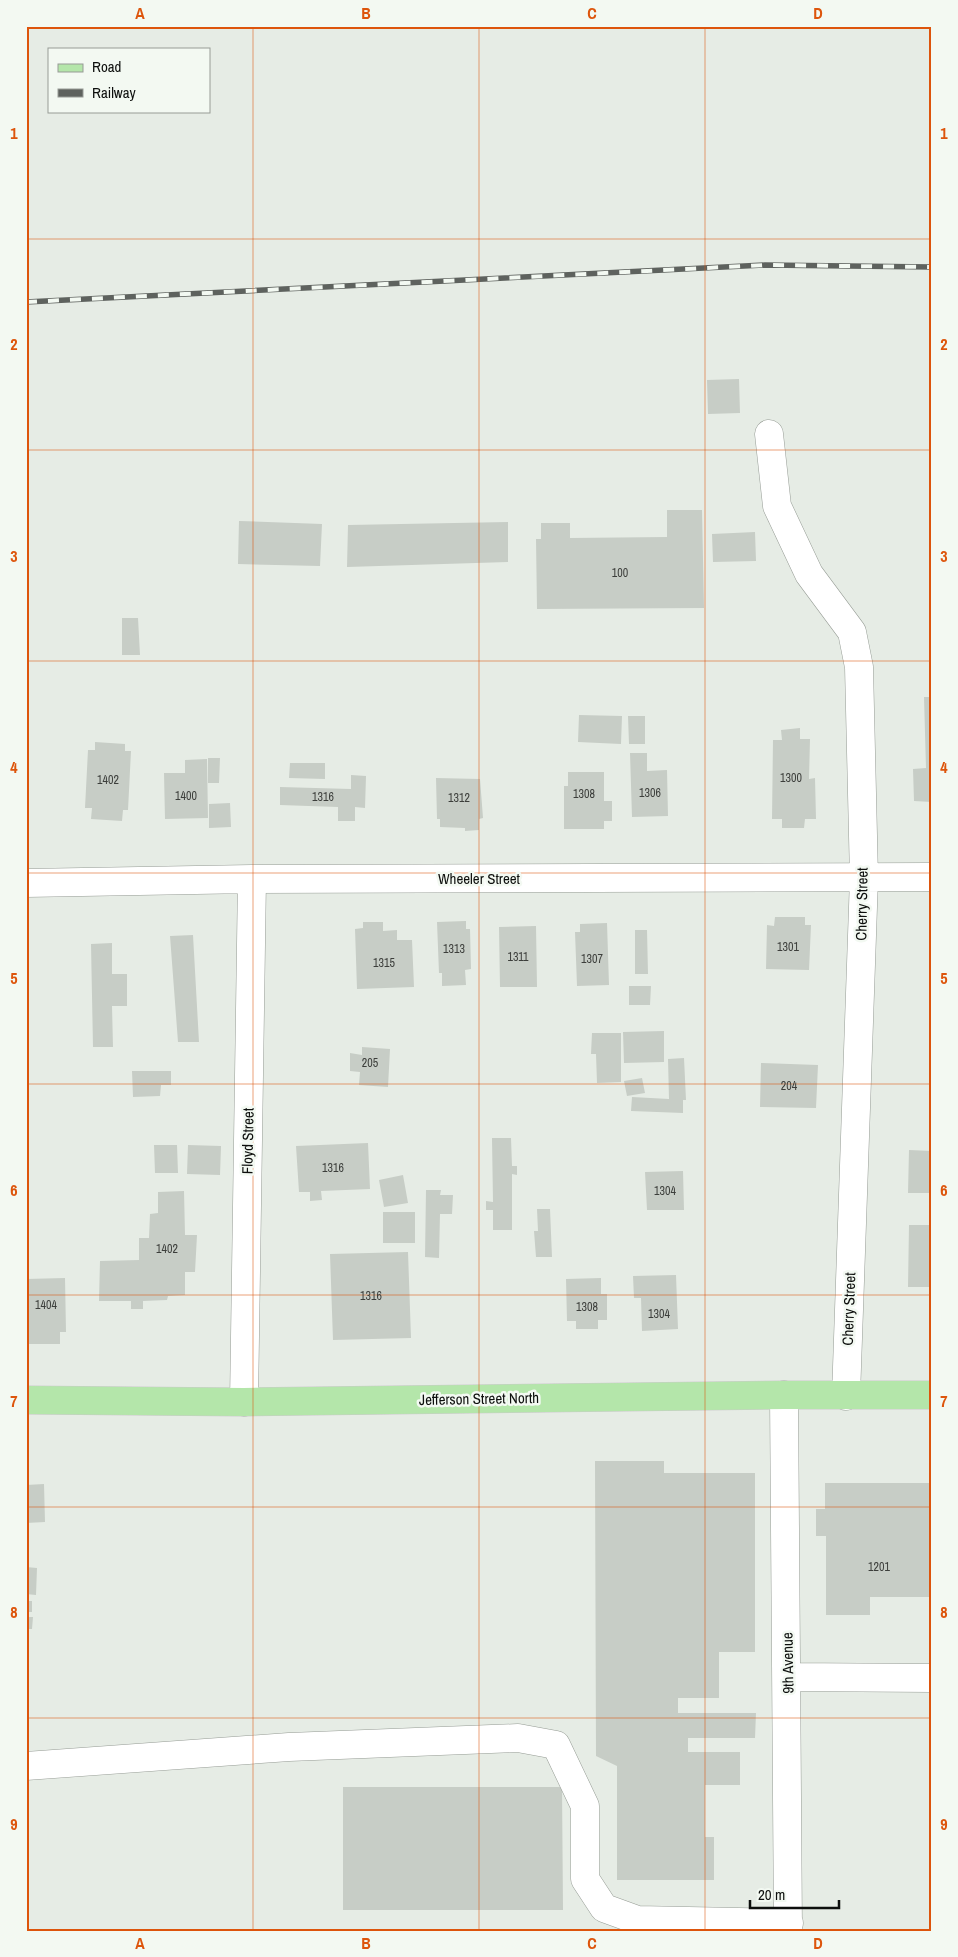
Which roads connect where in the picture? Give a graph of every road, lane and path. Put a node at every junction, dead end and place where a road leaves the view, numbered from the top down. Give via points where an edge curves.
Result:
1 (769, 434) dead end
2 (932, 877) edge
3 (864, 878) junction
4 (252, 880) junction
5 (26, 883) edge
6 (784, 1394) junction
7 (932, 1395) edge
8 (846, 1396) junction
9 (26, 1400) edge
10 (244, 1402) junction
11 (788, 1677) junction
12 (932, 1678) edge
13 (26, 1766) edge
14 (789, 1927) edge

1 - 3 street, Cherry Street via 777,506 809,574 852,632 859,667
2 - 3 street, Wheeler Street
3 - 4 street, Wheeler Street
3 - 8 street, Cherry Street
4 - 5 street, Wheeler Street
4 - 10 street, Floyd Street
6 - 8 main road, Jefferson Street North
6 - 10 main road, Jefferson Street North
6 - 11 street, 9th Avenue
7 - 8 main road, Jefferson Street North
9 - 10 main road, Jefferson Street North
11 - 12 street
11 - 14 street, 9th Avenue
13 - 14 street via 289,1747 518,1738 556,1745 585,1806 585,1879 604,1908 638,1920

